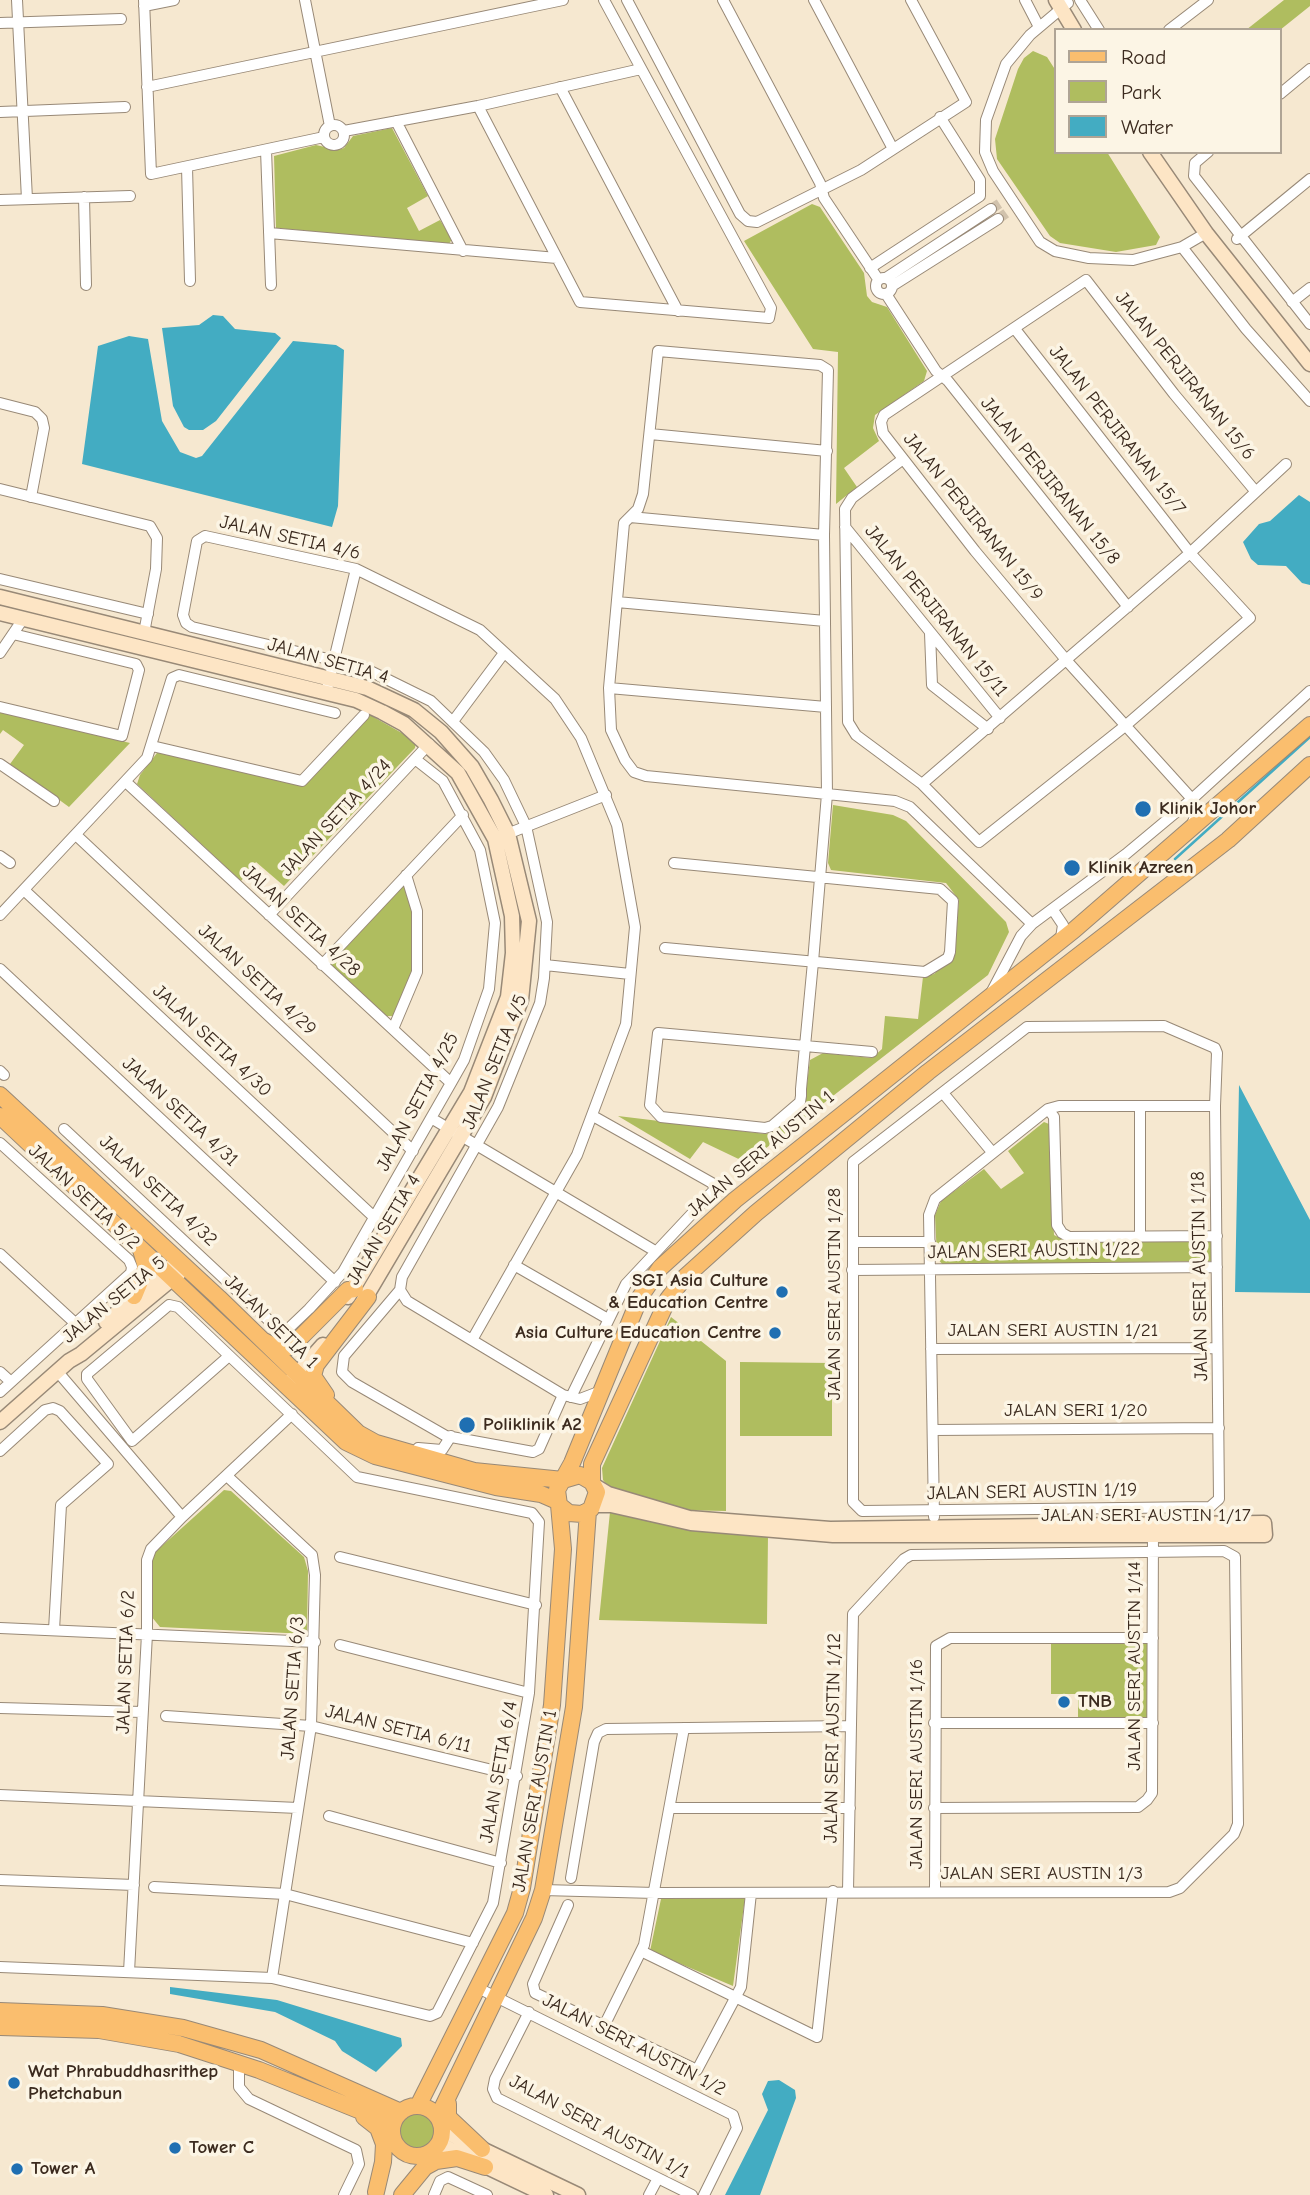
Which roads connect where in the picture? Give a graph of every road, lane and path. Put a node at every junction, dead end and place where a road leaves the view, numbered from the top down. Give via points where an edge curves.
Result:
1 (17, 0) edge
2 (174, 0) edge
3 (305, 0) edge
4 (563, 0) edge
5 (604, 0) edge
6 (627, 0) edge
7 (723, 0) edge
8 (814, 0) edge
9 (911, 0) edge
10 (1025, 0) edge
11 (1080, 0) edge
12 (1208, 0) edge
13 (1065, 2) edge
14 (144, 3) edge
15 (121, 19) dead end
16 (18, 22) junction
17 (0, 23) edge
18 (1039, 27) junction
19 (1073, 28) edge
20 (1098, 28) edge
21 (1172, 28) edge
22 (315, 54) junction
23 (641, 69) junction
24 (1310, 69) edge
25 (146, 87) junction
26 (560, 87) junction
27 (1282, 92) edge
28 (478, 106) junction
29 (125, 107) dead end
30 (22, 111) junction
31 (0, 112) edge
32 (940, 117) junction
33 (396, 121) junction
34 (330, 126) junction
35 (344, 131) junction
36 (324, 136) junction
37 (893, 149) junction
38 (266, 150) junction
39 (1151, 154) edge
40 (1206, 154) edge
41 (187, 167) junction
42 (1310, 179) edge
43 (822, 191) junction
44 (130, 195) dead end
45 (84, 197) junction
46 (27, 199) junction
47 (0, 200) edge
48 (991, 209) tunnel mouth
49 (998, 219) tunnel mouth
50 (269, 233) junction
51 (1206, 233) junction
52 (1232, 243) junction
53 (1182, 247) junction
54 (463, 251) junction
55 (558, 258) junction
56 (870, 268) junction
57 (1087, 280) joint
58 (190, 281) dead end
59 (886, 284) junction
60 (86, 285) dead end
61 (271, 285) dead end
62 (1310, 288) edge
63 (1292, 302) junction
64 (678, 311) junction
65 (1310, 324) edge
66 (1016, 329) junction
67 (1310, 364) edge
68 (943, 376) junction
69 (1310, 401) edge
70 (0, 403) edge
71 (649, 434) junction
72 (827, 451) junction
73 (903, 459) junction
74 (1286, 464) dead end
75 (0, 489) edge
76 (1256, 492) junction
77 (31, 497) junction
78 (630, 517) junction
79 (845, 527) junction
80 (824, 535) junction
81 (1190, 553) junction
82 (356, 569) junction
83 (0, 579) edge
84 (0, 597) edge
85 (617, 602) junction
86 (1128, 607) junction
87 (0, 613) edge
88 (148, 614) junction
89 (23, 619) junction
90 (825, 621) junction
91 (186, 623) joint
92 (930, 632) junction
93 (144, 633) junction
94 (13, 634) junction
95 (0, 653) edge
96 (505, 653) junction
97 (334, 660) junction
98 (1067, 661) junction
99 (328, 686) junction
100 (609, 688) junction
101 (1310, 691) edge
102 (0, 707) edge
103 (826, 707) junction
104 (335, 713) dead end
105 (364, 715) dead end
106 (1000, 718) junction
107 (454, 720) junction
108 (1310, 725) edge
109 (1125, 726) junction
110 (988, 729) junction
111 (429, 744) junction
112 (152, 746) junction
113 (415, 759) junction
114 (0, 764) edge
115 (1310, 765) edge
116 (127, 783) junction
117 (922, 784) junction
118 (827, 794) junction
119 (606, 795) junction
120 (1192, 799) junction
121 (54, 801) dead end
122 (1225, 801) junction
123 (463, 815) junction
124 (526, 826) junction
125 (76, 835) junction
126 (1187, 835) junction
127 (501, 836) junction
128 (0, 856) edge
129 (10, 863) dead end
130 (674, 863) dead end
131 (406, 875) junction
132 (820, 876) junction
133 (24, 890) junction
134 (1053, 910) junction
135 (0, 915) edge
136 (269, 915) junction
137 (1032, 924) junction
138 (1074, 930) junction
139 (1059, 942) junction
140 (1092, 947) junction
141 (665, 948) dead end
142 (813, 962) junction
143 (322, 965) junction
144 (545, 965) junction
145 (0, 969) edge
146 (630, 974) junction
147 (989, 997) junction
148 (393, 1030) junction
149 (805, 1046) junction
150 (1215, 1048) joint
151 (872, 1052) dead end
152 (451, 1083) junction
153 (943, 1093) junction
154 (0, 1095) edge
155 (1140, 1106) junction
156 (1215, 1106) junction
157 (1048, 1109) junction
158 (0, 1116) edge
159 (593, 1116) junction
160 (431, 1118) junction
161 (64, 1129) dead end
162 (455, 1133) junction
163 (0, 1143) edge
164 (478, 1147) junction
165 (413, 1151) junction
166 (992, 1152) junction
167 (555, 1192) junction
168 (375, 1218) junction
169 (1140, 1236) junction
170 (1217, 1236) junction
171 (853, 1241) junction
172 (930, 1242) junction
173 (138, 1247) junction
174 (655, 1251) junction
175 (0, 1254) edge
176 (514, 1265) junction
177 (1217, 1266) junction
178 (930, 1269) junction
179 (175, 1270) junction
180 (852, 1270) junction
181 (335, 1282) junction
182 (400, 1290) junction
183 (361, 1293) junction
184 (134, 1296) junction
185 (219, 1298) junction
186 (608, 1319) junction
187 (75, 1323) junction
188 (291, 1327) joint
189 (472, 1340) junction
190 (1217, 1348) junction
191 (931, 1349) junction
192 (229, 1356) junction
193 (69, 1361) junction
194 (57, 1371) junction
195 (0, 1372) edge
196 (285, 1375) junction
197 (11, 1382) junction
198 (601, 1391) junction
199 (0, 1392) edge
200 (571, 1397) junction
201 (292, 1415) junction
202 (0, 1422) edge
203 (1219, 1428) junction
204 (933, 1430) junction
205 (358, 1433) junction
206 (451, 1436) junction
207 (387, 1446) junction
208 (0, 1451) edge
209 (227, 1476) junction
210 (563, 1480) junction
211 (594, 1484) junction
212 (853, 1502) joint
213 (559, 1503) junction
214 (1216, 1504) joint
215 (591, 1508) junction
216 (928, 1511) junction
217 (183, 1517) junction
218 (1153, 1530) junction
219 (934, 1531) junction
220 (1153, 1552) junction
221 (1232, 1554) joint
222 (340, 1557) dead end
223 (536, 1605) junction
224 (0, 1628) edge
225 (54, 1630) junction
226 (147, 1634) junction
227 (1153, 1638) junction
228 (315, 1642) junction
229 (340, 1645) dead end
230 (530, 1693) junction
231 (0, 1708) edge
232 (142, 1712) junction
233 (166, 1716) dead end
234 (934, 1723) junction
235 (1153, 1723) junction
236 (311, 1726) junction
237 (851, 1726) junction
238 (684, 1728) junction
239 (517, 1776) junction
240 (0, 1795) edge
241 (138, 1802) junction
242 (298, 1808) junction
243 (670, 1808) junction
244 (850, 1808) junction
245 (934, 1808) junction
246 (329, 1816) dead end
247 (501, 1863) junction
248 (570, 1878) dead end
249 (0, 1880) edge
250 (134, 1885) junction
251 (154, 1887) dead end
252 (544, 1890) junction
253 (833, 1891) junction
254 (848, 1891) junction
255 (935, 1891) junction
256 (655, 1893) junction
257 (751, 1893) junction
258 (285, 1894) junction
259 (568, 1905) dead end
260 (473, 1943) junction
261 (641, 1951) junction
262 (0, 1967) edge
263 (129, 1972) junction
264 (272, 1978) junction
265 (476, 1987) junction
266 (496, 1997) junction
267 (735, 1997) junction
268 (0, 2011) edge
269 (529, 2012) junction
270 (604, 2025) junction
271 (0, 2027) edge
272 (239, 2063) junction
273 (427, 2089) junction
274 (447, 2098) junction
275 (336, 2100) junction
276 (380, 2102) junction
277 (418, 2106) junction
278 (397, 2118) junction
279 (440, 2130) junction
280 (397, 2146) junction
281 (482, 2149) junction
282 (420, 2156) junction
283 (723, 2158) joint
284 (485, 2167) junction
285 (657, 2180) junction
286 (375, 2194) edge
287 (344, 2195) edge
288 (401, 2195) edge
289 (433, 2195) edge
290 (487, 2195) edge
291 (546, 2195) edge
292 (578, 2195) edge
293 (649, 2195) edge
294 (692, 2195) edge
295 (704, 2195) edge

1 - 16 street
2 - 14 street
3 - 22 street
4 - 22 street
5 - 23 street
6 - 43 street via 740,214 748,221 765,220
7 - 43 street, JALAN PERJIRANAN 15/8
8 - 37 street
9 - 32 street via 966,102
10 - 18 street
11 - 20 street
12 - 21 street
13 - 18 street
13 - 19 street
14 - 25 street
15 - 16 street
16 - 17 street
16 - 30 street
18 - 53 street via 1006,64 986,120 985,152 1013,210 1047,248 1069,255 1133,260
22 - 25 street
22 - 34 street
23 - 26 street
23 - 64 street via 771,313 765,319
24 - 27 street
25 - 41 street via 151,174
26 - 28 street
26 - 64 street
28 - 33 street
28 - 55 street
29 - 30 street
30 - 31 street
30 - 46 street
32 - 37 street
32 - 56 street via 980,180 980,196
33 - 35 street
33 - 54 street
34 - 35 street
34 - 36 street
35 - 36 street via 338,145
36 - 38 street
37 - 43 street
38 - 41 street
38 - 50 street
39 - 51 street
40 - 52 street via 1195,163 1194,176
41 - 58 street
42 - 52 street
43 - 56 street, JALAN PERJIRANAN 15/8
44 - 45 street
45 - 46 street
45 - 60 street
46 - 47 street
48 - 59 street
49 - 59 street
50 - 54 street
50 - 61 street
51 - 52 street
51 - 53 street
52 - 63 street
52 - 67 street
53 - 69 street
54 - 55 street
55 - 64 street via 580,302
56 - 59 street, JALAN PERJIRANAN 15/8
57 - 66 street, JALAN PERJIRANAN 15/9
57 - 76 street, JALAN PERJIRANAN 15/6
59 - 68 street, JALAN PERJIRANAN 15/8
62 - 63 street
63 - 65 street
66 - 68 street, JALAN PERJIRANAN 15/9
66 - 81 street, JALAN PERJIRANAN 15/7
68 - 73 street, JALAN PERJIRANAN 15/9 via 883,417 883,433
68 - 86 street, JALAN PERJIRANAN 15/8
70 - 77 street via 35,412 42,419
71 - 72 street
71 - 72 street via 658,351 820,365 828,370 830,380
71 - 78 street via 643,494
72 - 80 street
73 - 79 street via 847,504
73 - 98 street, JALAN PERJIRANAN 15/9
74 - 76 street
75 - 77 street
76 - 81 street
77 - 88 street via 150,526 157,538
78 - 80 street
78 - 85 street via 624,523
79 - 92 street, JALAN PERJIRANAN 15/11
79 - 117 street via 849,727
80 - 90 street
81 - 86 street
81 - 109 street, JALAN PERJIRANAN 15/7 via 1250,618
82 - 91 street, JALAN SETIA 4/6 via 201,537 189,580 183,615
82 - 96 street, JALAN SETIA 4/6 via 480,631
82 - 97 street
83 - 88 street
84 - 93 street, JALAN SETIA 4
85 - 90 street
85 - 100 street
86 - 98 street
87 - 89 street, JALAN SETIA 4
88 - 93 street
89 - 94 street
89 - 99 street, JALAN SETIA 4
90 - 103 street
91 - 97 street, JALAN SETIA 4/5
92 - 106 street, JALAN PERJIRANAN 15/11
92 - 110 street via 932,685
93 - 99 street, JALAN SETIA 4
94 - 95 street
94 - 102 street via 138,666 124,732 118,736
96 - 107 street
96 - 119 street, JALAN SETIA 4/6 via 555,699 581,738
97 - 99 street
97 - 107 street, JALAN SETIA 4/5 via 362,667 431,701
98 - 106 street
98 - 109 street, JALAN PERJIRANAN 15/9
99 - 111 street, JALAN SETIA 4 via 404,724
99 - 127 street, JALAN SETIA 4 via 394,700 441,732 472,767
100 - 103 street
100 - 118 street via 611,730 634,772
101 - 120 street
103 - 118 street
104 - 112 street via 179,675 172,678
105 - 112 street via 299,781
106 - 110 street
107 - 124 street, JALAN SETIA 4/5 via 504,780
108 - 122 main road, JALAN SERI AUSTIN 1
109 - 117 street via 979,840
109 - 120 street, JALAN PERJIRANAN 15/9
110 - 117 street
111 - 113 street, JALAN SETIA 4/24
111 - 127 street, JALAN SETIA 4 via 458,773
112 - 116 street
113 - 123 street, JALAN SETIA 4/25 via 443,781
113 - 136 street, JALAN SETIA 4/24
114 - 121 street
115 - 140 main road via 1228,840
116 - 125 street
116 - 136 street, JALAN SETIA 4/28
118 - 132 street
118 - 137 street via 895,801 910,807
119 - 124 street
119 - 146 street, JALAN SETIA 4/6 via 617,825 635,927
120 - 122 street via 1204,806
120 - 126 street via 1197,815
120 - 134 street
122 - 126 main road, JALAN SERI AUSTIN 1
123 - 131 street
123 - 152 street, JALAN SETIA 4/25 via 480,850 495,923 489,989
124 - 127 street
124 - 144 street, JALAN SETIA 4/5 via 547,922
125 - 133 street
125 - 165 street, JALAN SETIA 4/29
126 - 138 main road, JALAN SERI AUSTIN 1
127 - 162 street, JALAN SETIA 4 via 512,916 508,997
128 - 129 street
130 - 132 street
131 - 143 street
131 - 148 street via 417,911 417,972
132 - 142 street
132 - 142 street via 946,891 953,901 950,952 925,972
133 - 135 street
133 - 168 street, JALAN SETIA 4/30
134 - 137 street
134 - 139 street via 1063,925
136 - 143 street, JALAN SETIA 4/28
137 - 147 street
138 - 139 main road, JALAN SERI AUSTIN 1
138 - 140 main road
139 - 147 main road, JALAN SERI AUSTIN 1
140 - 211 main road via 928,1072 684,1278 668,1299 592,1464
141 - 142 street
142 - 149 street
143 - 148 street, JALAN SETIA 4/28
144 - 146 street
144 - 164 street, JALAN SETIA 4/5 via 536,1013
145 - 181 street, JALAN SETIA 4/31
146 - 159 street, JALAN SETIA 4/6 via 626,1024
147 - 198 main road, JALAN SERI AUSTIN 1 via 735,1200 660,1268 640,1297
148 - 152 street, JALAN SETIA 4/28
149 - 149 street via 658,1033 650,1105 662,1117 772,1126 800,1102
149 - 151 street
150 - 153 street, JALAN SERI AUSTIN 1/28 via 1164,1026 1027,1027
150 - 156 street, JALAN SERI AUSTIN 1/18
152 - 160 street, JALAN SETIA 4/25
153 - 166 street
153 - 171 street, JALAN SERI AUSTIN 1/28 via 853,1162
154 - 179 main road, JALAN SETIA 1
155 - 156 street
155 - 157 street
155 - 169 street
156 - 170 street, JALAN SERI AUSTIN 1/18
157 - 166 street
157 - 169 street via 1055,1117 1057,1225 1062,1233 1069,1237
158 - 173 main road, JALAN SETIA 1
159 - 167 street, JALAN SETIA 4/6
159 - 174 street via 712,1183 715,1189
160 - 162 street
160 - 165 street, JALAN SETIA 4/25
161 - 188 street, JALAN SETIA 4/32 via 276,1327
162 - 164 street
162 - 183 street, JALAN SETIA 4
163 - 187 street, JALAN SETIA 5/2 via 129,1261 131,1273
164 - 167 street
164 - 182 street, JALAN SETIA 4/5 via 402,1278
165 - 168 street, JALAN SETIA 4/25
166 - 172 street via 935,1199 929,1215
167 - 174 street
167 - 176 street, JALAN SETIA 4/6
168 - 181 street, JALAN SETIA 4/25
169 - 170 street
170 - 177 street, JALAN SERI AUSTIN 1/18
171 - 172 street
171 - 180 street, JALAN SERI AUSTIN 1/28
172 - 178 street
173 - 179 main road, JALAN SETIA 1
173 - 184 main road via 146,1267
174 - 186 street via 626,1284
175 - 187 street
176 - 186 street
176 - 189 street, JALAN SETIA 4/6
177 - 178 street, JALAN SERI AUSTIN 1/22
177 - 190 street, JALAN SERI AUSTIN 1/18
178 - 180 street, JALAN SERI AUSTIN 1/22
178 - 191 street
179 - 184 street, JALAN SETIA 5
179 - 185 main road, JALAN SETIA 1
179 - 193 street, JALAN SETIA 5
179 - 196 main road, JALAN SETIA 1
180 - 212 street, JALAN SERI AUSTIN 1/28
181 - 188 street, JALAN SETIA 4/25
182 - 189 street via 407,1301
182 - 206 street, JALAN SETIA 4/5 via 344,1356 342,1372 352,1382
183 - 185 main road via 348,1290 291,1347 277,1348
183 - 196 street, JALAN SETIA 4
183 - 205 main road via 313,1376
184 - 193 street, JALAN SETIA 5 via 75,1350
185 - 196 main road, JALAN SETIA 1
186 - 200 street
187 - 197 street, JALAN SETIA 5/2
189 - 200 street
190 - 191 street, JALAN SERI AUSTIN 1/21
190 - 203 street, JALAN SERI AUSTIN 1/18
191 - 204 street
192 - 192 street, JALAN SETIA 6/4 via 132,1441 89,1384 88,1374 169,1305 178,1307
192 - 201 street, JALAN SETIA 6/4
193 - 194 street, JALAN SETIA 5
194 - 202 street, JALAN SETIA 5
194 - 217 street
195 - 197 street
196 - 205 main road, JALAN SETIA 1
196 - 213 main road, JALAN SETIA 1 via 346,1442 375,1456 541,1494
197 - 199 street, JALAN SETIA 5/2
198 - 200 street
198 - 210 main road, JALAN SERI AUSTIN 1
200 - 206 street via 537,1452
201 - 209 street, JALAN SETIA 6/2
201 - 223 street, JALAN SETIA 6/4 via 357,1477 532,1513 539,1522
203 - 204 street, JALAN SERI 1/20
203 - 214 street, JALAN SERI AUSTIN 1/18
204 - 216 street
205 - 207 main road, JALAN SETIA 1
206 - 207 street via 445,1448 436,1451
207 - 210 main road, JALAN SETIA 1 via 474,1471
208 - 225 street via 52,1408 60,1411 108,1465 61,1505
209 - 217 street, JALAN SETIA 6/2
209 - 228 street, JALAN SETIA 6/3 via 312,1556
210 - 211 main road via 580,1475
210 - 213 main road via 557,1490
211 - 215 main road via 597,1492
211 - 219 street, JALAN SERI AUSTIN 1/17 via 608,1494 689,1518 830,1529
212 - 216 street, JALAN SERI AUSTIN 1/19 via 862,1511
213 - 215 main road via 576,1515
213 - 265 main road, JALAN SERI AUSTIN 1 via 563,1549 552,1705 524,1875 515,1913
214 - 216 street, JALAN SERI AUSTIN 1/19
215 - 219 street, JALAN SERI AUSTIN 1/17 via 611,1505 680,1521 832,1535
215 - 252 main road, JALAN SERI AUSTIN 1 via 574,1707
216 - 219 street
217 - 226 street, JALAN SETIA 6/2 via 151,1549 147,1560
218 - 218 street, JALAN SERI AUSTIN 1/17 via 1264,1524 1265,1535
218 - 219 street, JALAN SERI AUSTIN 1/17
218 - 220 street, JALAN SERI AUSTIN 1/14
220 - 221 street, JALAN SERI AUSTIN 1/12
220 - 227 street, JALAN SERI AUSTIN 1/14
220 - 237 street, JALAN SERI AUSTIN 1/12 via 911,1555 904,1559 853,1614
221 - 255 street, JALAN SERI AUSTIN 1/3 via 1237,1561 1238,1824 1234,1834 1180,1888 1169,1892
222 - 223 street
223 - 230 street, JALAN SETIA 6/4
224 - 225 street
225 - 226 street
226 - 228 street
226 - 232 street, JALAN SETIA 6/2
227 - 234 street, JALAN SERI AUSTIN 1/16 via 942,1641 934,1652
227 - 235 street, JALAN SERI AUSTIN 1/14
228 - 236 street, JALAN SETIA 6/3
229 - 230 street
230 - 239 street, JALAN SETIA 6/4
231 - 232 street
232 - 241 street, JALAN SETIA 6/2
233 - 236 street, JALAN SETIA 6/11
234 - 235 street
234 - 245 street, JALAN SERI AUSTIN 1/16
235 - 245 street, JALAN SERI AUSTIN 1/14 via 1152,1793 1138,1807
236 - 239 street, JALAN SETIA 6/11
236 - 242 street, JALAN SETIA 6/3
237 - 238 street
237 - 244 street, JALAN SERI AUSTIN 1/12
238 - 243 street
238 - 248 street via 606,1729 598,1733
239 - 247 street, JALAN SETIA 6/4
240 - 241 street
241 - 242 street
241 - 250 street, JALAN SETIA 6/2
242 - 258 street, JALAN SETIA 6/3
243 - 244 street
243 - 256 street
244 - 254 street, JALAN SERI AUSTIN 1/12
245 - 255 street, JALAN SERI AUSTIN 1/16
246 - 247 street
247 - 260 street, JALAN SETIA 6/4 via 493,1903
249 - 250 street
250 - 263 street, JALAN SETIA 6/2
251 - 258 street
252 - 256 street, JALAN SERI AUSTIN 1/3
252 - 266 main road, JALAN SERI AUSTIN 1
253 - 254 street, JALAN SERI AUSTIN 1/3
253 - 257 street, JALAN SERI AUSTIN 1/3
253 - 267 street via 817,2037
254 - 255 street, JALAN SERI AUSTIN 1/3
256 - 257 street, JALAN SERI AUSTIN 1/3
256 - 261 street
257 - 267 street via 741,1987
258 - 260 street
258 - 264 street, JALAN SETIA 6/3
259 - 270 street via 533,1990
260 - 264 street, JALAN SETIA 6/4 via 437,2013 430,2016
261 - 267 street
261 - 270 street
262 - 263 street, JALAN SETIA 6/4
263 - 264 street, JALAN SETIA 6/4
265 - 266 street, JALAN SERI AUSTIN 1/2
265 - 273 main road, JALAN SERI AUSTIN 1
266 - 269 street, JALAN SERI AUSTIN 1/2
266 - 274 main road, JALAN SERI AUSTIN 1
267 - 270 street via 697,2070
268 - 276 main road via 102,2015 183,2028 261,2050
269 - 283 street, JALAN SERI AUSTIN 1/2 via 733,2115 737,2128
269 - 285 street, JALAN SERI AUSTIN 1/1 via 495,2079 497,2098
271 - 272 main road via 99,2030 179,2044
272 - 275 main road
272 - 287 street via 239,2087 249,2099 356,2150 359,2164
273 - 276 main road via 407,2101
273 - 277 main road, JALAN SERI AUSTIN 1
274 - 279 main road, JALAN SERI AUSTIN 1
274 - 281 main road via 448,2117
275 - 278 main road
275 - 286 main road via 372,2122 381,2135 383,2162
276 - 278 main road
277 - 278 main road
277 - 279 main road via 429,2109
278 - 280 main road
279 - 281 street
279 - 282 main road
279 - 284 street
280 - 282 main road
280 - 286 main road
281 - 292 street
282 - 288 main road
283 - 295 street, JALAN SERI AUSTIN 1/1
284 - 288 main road via 457,2158 436,2161
284 - 291 street
285 - 293 street
285 - 294 street, JALAN SERI AUSTIN 1/1
289 - 290 street via 440,2181 448,2178

